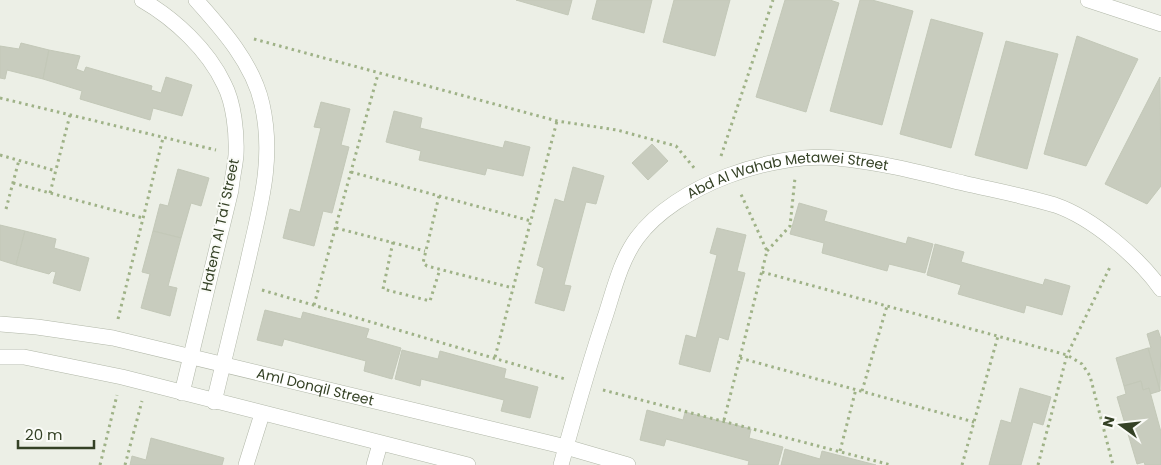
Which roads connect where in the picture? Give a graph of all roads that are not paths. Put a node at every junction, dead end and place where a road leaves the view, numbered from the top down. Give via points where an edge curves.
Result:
1 (142, 0) edge
2 (196, 0) edge
3 (1088, 0) edge
4 (1161, 24) edge
5 (1161, 289) edge
6 (0, 324) edge
7 (191, 356) junction
8 (0, 358) edge
9 (223, 365) junction
10 (182, 393) junction
11 (214, 402) junction
12 (262, 414) junction
13 (380, 444) junction
14 (566, 446) junction
15 (246, 465) edge
16 (374, 465) edge
17 (468, 465) edge
18 (561, 465) edge
19 (628, 465) edge

1 - 7 street, Hatem Al Ta'i Street via 176,24 205,53 225,85 233,116 236,155 231,190
2 - 9 street via 224,31 245,64 262,103 269,144 265,186
3 - 4 street
5 - 14 street, Abd Al Wahab Metawei Street via 1120,246 1089,222 1057,206 916,171 837,158 797,159 732,174 694,191 658,216 637,239 621,270
6 - 7 street, Aml Donqil Street via 113,338
7 - 9 street, Aml Donqil Street
7 - 10 street, Hatem Al Ta'i Street
8 - 10 street via 24,357
9 - 11 street
9 - 14 street, Aml Donqil Street
10 - 11 street
11 - 12 street
12 - 13 street
12 - 15 street
13 - 16 street
13 - 17 street
14 - 18 street, Abd Al Wahab Metawei Street
14 - 19 street, Aml Donqil Street

